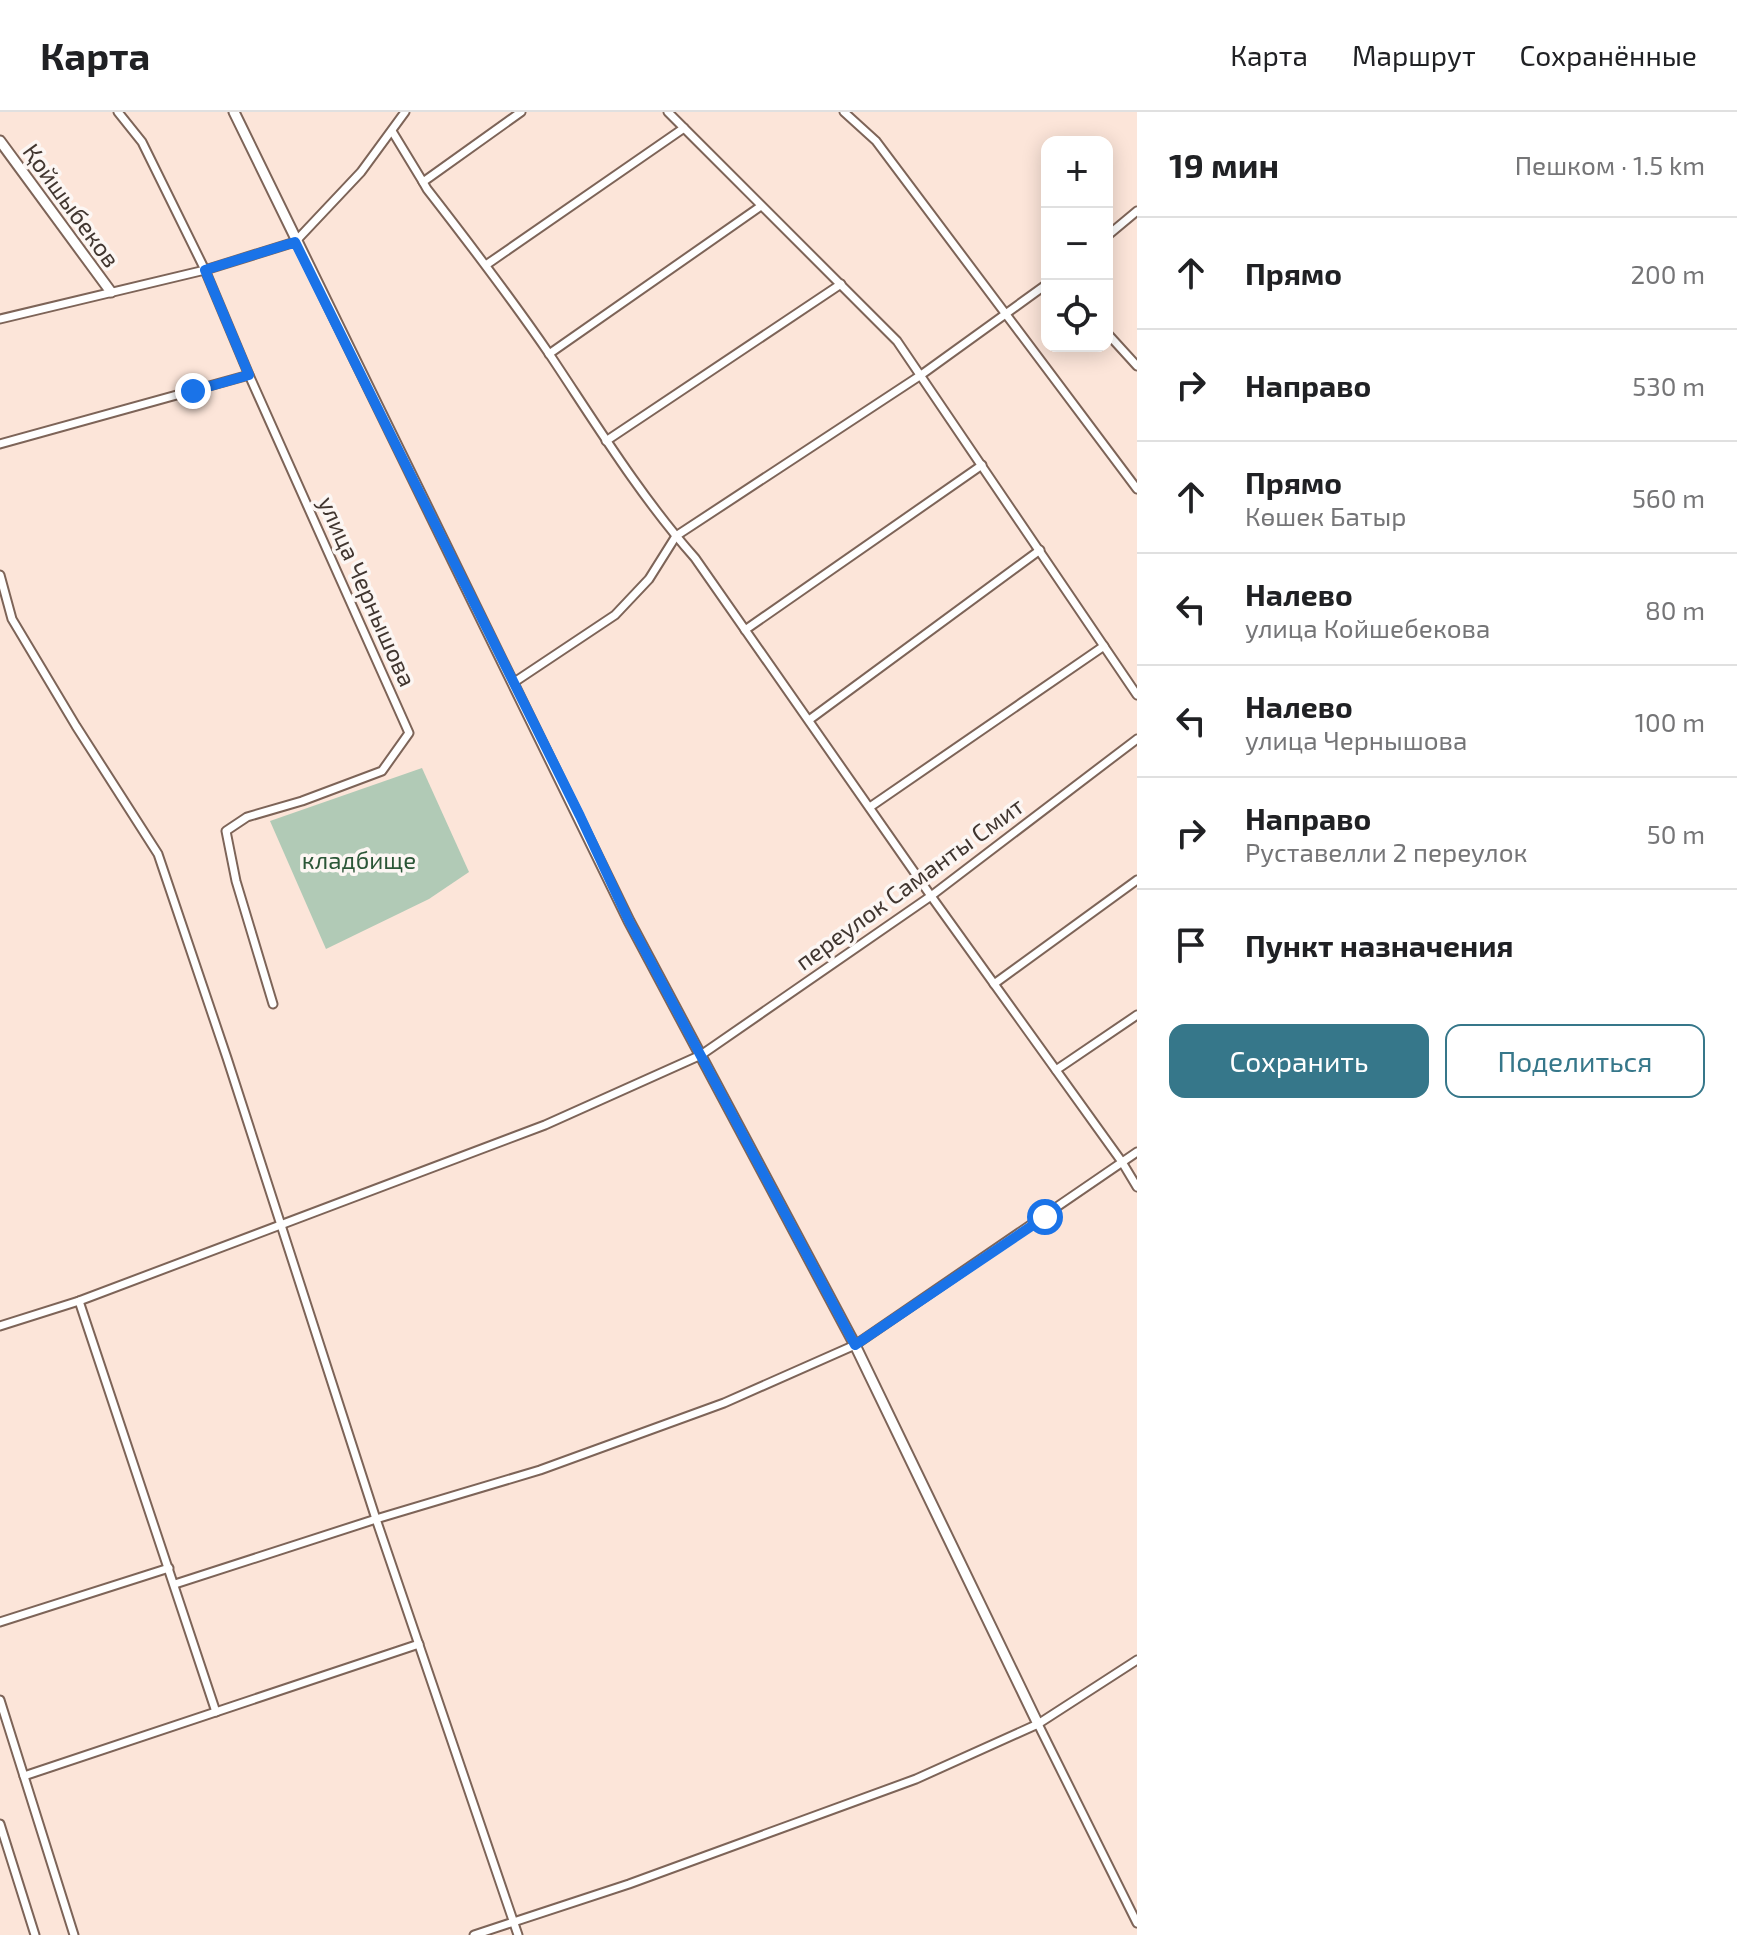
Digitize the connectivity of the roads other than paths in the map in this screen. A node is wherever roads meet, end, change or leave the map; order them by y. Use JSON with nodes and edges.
{"nodes":[{"id":1,"x":118,"y":112,"type":"edge"},
{"id":2,"x":234,"y":112,"type":"edge"},
{"id":3,"x":405,"y":112,"type":"edge"},
{"id":4,"x":521,"y":112,"type":"edge"},
{"id":5,"x":668,"y":112,"type":"edge"},
{"id":6,"x":844,"y":112,"type":"edge"},
{"id":7,"x":684,"y":128,"type":"junction"},
{"id":8,"x":392,"y":131,"type":"junction"},
{"id":9,"x":0,"y":141,"type":"edge"},
{"id":10,"x":423,"y":182,"type":"junction"},
{"id":11,"x":761,"y":206,"type":"junction"},
{"id":12,"x":1137,"y":211,"type":"edge"},
{"id":13,"x":1113,"y":231,"type":"edge"},
{"id":14,"x":295,"y":242,"type":"junction"},
{"id":15,"x":486,"y":265,"type":"junction"},
{"id":16,"x":205,"y":270,"type":"junction"},
{"id":17,"x":841,"y":284,"type":"junction"},
{"id":18,"x":1041,"y":288,"type":"edge"},
{"id":19,"x":111,"y":292,"type":"junction"},
{"id":20,"x":1007,"y":314,"type":"junction"},
{"id":21,"x":0,"y":319,"type":"edge"},
{"id":22,"x":1113,"y":340,"type":"edge"},
{"id":23,"x":549,"y":354,"type":"junction"},
{"id":24,"x":1137,"y":366,"type":"edge"},
{"id":25,"x":249,"y":375,"type":"junction"},
{"id":26,"x":921,"y":375,"type":"junction"},
{"id":27,"x":606,"y":441,"type":"junction"},
{"id":28,"x":0,"y":444,"type":"edge"},
{"id":29,"x":982,"y":465,"type":"junction"},
{"id":30,"x":1137,"y":489,"type":"edge"},
{"id":31,"x":676,"y":536,"type":"junction"},
{"id":32,"x":1040,"y":550,"type":"junction"},
{"id":33,"x":0,"y":575,"type":"edge"},
{"id":34,"x":745,"y":630,"type":"junction"},
{"id":35,"x":1104,"y":646,"type":"junction"},
{"id":36,"x":513,"y":683,"type":"junction"},
{"id":37,"x":1137,"y":695,"type":"edge"},
{"id":38,"x":809,"y":720,"type":"junction"},
{"id":39,"x":1137,"y":739,"type":"edge"},
{"id":40,"x":870,"y":807,"type":"junction"},
{"id":41,"x":1137,"y":880,"type":"edge"},
{"id":42,"x":931,"y":896,"type":"junction"},
{"id":43,"x":994,"y":984,"type":"junction"},
{"id":44,"x":273,"y":1004,"type":"dead end"},
{"id":45,"x":1137,"y":1015,"type":"edge"},
{"id":46,"x":701,"y":1055,"type":"junction"},
{"id":47,"x":1056,"y":1070,"type":"junction"},
{"id":48,"x":1137,"y":1152,"type":"edge"},
{"id":49,"x":1122,"y":1162,"type":"junction"},
{"id":50,"x":1137,"y":1187,"type":"edge"},
{"id":51,"x":281,"y":1224,"type":"junction"},
{"id":52,"x":79,"y":1301,"type":"junction"},
{"id":53,"x":0,"y":1326,"type":"edge"},
{"id":54,"x":855,"y":1345,"type":"junction"},
{"id":55,"x":376,"y":1519,"type":"junction"},
{"id":56,"x":169,"y":1568,"type":"junction"},
{"id":57,"x":175,"y":1584,"type":"junction"},
{"id":58,"x":0,"y":1622,"type":"edge"},
{"id":59,"x":419,"y":1644,"type":"junction"},
{"id":60,"x":1137,"y":1660,"type":"edge"},
{"id":61,"x":0,"y":1700,"type":"edge"},
{"id":62,"x":216,"y":1712,"type":"junction"},
{"id":63,"x":1038,"y":1724,"type":"junction"},
{"id":64,"x":24,"y":1776,"type":"junction"},
{"id":65,"x":0,"y":1824,"type":"edge"},
{"id":66,"x":4,"y":1851,"type":"edge"},
{"id":67,"x":514,"y":1922,"type":"junction"},
{"id":68,"x":1137,"y":1923,"type":"edge"},
{"id":69,"x":35,"y":1935,"type":"edge"},
{"id":70,"x":74,"y":1935,"type":"edge"},
{"id":71,"x":474,"y":1935,"type":"edge"},
{"id":72,"x":518,"y":1935,"type":"edge"}],
"edges":[{"from":1,"to":16,"type":"street","name":"улица Чернышова"},
{"from":2,"to":14,"type":"street"},
{"from":3,"to":8,"type":"street"},
{"from":4,"to":10,"type":"street"},
{"from":5,"to":7,"type":"street"},
{"from":6,"to":20,"type":"street"},
{"from":7,"to":11,"type":"street"},
{"from":7,"to":15,"type":"street"},
{"from":8,"to":10,"type":"street"},
{"from":8,"to":14,"type":"street"},
{"from":9,"to":19,"type":"street","name":"Қойшыбеков"},
{"from":10,"to":15,"type":"street"},
{"from":11,"to":17,"type":"street"},
{"from":11,"to":23,"type":"street"},
{"from":12,"to":13,"type":"street"},
{"from":14,"to":16,"type":"street"},
{"from":14,"to":36,"type":"street"},
{"from":15,"to":23,"type":"street"},
{"from":16,"to":19,"type":"street"},
{"from":16,"to":25,"type":"street","name":"улица Чернышова"},
{"from":17,"to":26,"type":"street"},
{"from":17,"to":27,"type":"street"},
{"from":18,"to":20,"type":"street"},
{"from":19,"to":21,"type":"street"},
{"from":20,"to":26,"type":"street"},
{"from":20,"to":30,"type":"street"},
{"from":22,"to":24,"type":"street"},
{"from":23,"to":27,"type":"street"},
{"from":25,"to":28,"type":"street"},
{"from":25,"to":44,"type":"street","name":"улица Чернышова"},
{"from":26,"to":29,"type":"street"},
{"from":26,"to":31,"type":"street"},
{"from":27,"to":31,"type":"street"},
{"from":29,"to":32,"type":"street"},
{"from":29,"to":34,"type":"street"},
{"from":31,"to":34,"type":"street"},
{"from":31,"to":36,"type":"street"},
{"from":32,"to":35,"type":"street"},
{"from":32,"to":38,"type":"street"},
{"from":33,"to":51,"type":"street"},
{"from":34,"to":38,"type":"street"},
{"from":35,"to":37,"type":"street"},
{"from":35,"to":40,"type":"street"},
{"from":36,"to":46,"type":"street"},
{"from":38,"to":40,"type":"street"},
{"from":39,"to":42,"type":"street","name":"переулок Саманты Смит"},
{"from":40,"to":42,"type":"street"},
{"from":41,"to":43,"type":"street"},
{"from":42,"to":43,"type":"street"},
{"from":42,"to":46,"type":"street","name":"переулок Саманты Смит"},
{"from":43,"to":47,"type":"street"},
{"from":45,"to":47,"type":"street"},
{"from":46,"to":51,"type":"street","name":"переулок Саманты Смит"},
{"from":46,"to":54,"type":"street"},
{"from":47,"to":49,"type":"street"},
{"from":48,"to":49,"type":"street"},
{"from":49,"to":50,"type":"street"},
{"from":49,"to":54,"type":"street"},
{"from":51,"to":52,"type":"street","name":"переулок Саманты Смит"},
{"from":51,"to":55,"type":"street"},
{"from":52,"to":53,"type":"street","name":"переулок Саманты Смит"},
{"from":52,"to":56,"type":"street"},
{"from":54,"to":55,"type":"street"},
{"from":54,"to":63,"type":"street"},
{"from":55,"to":57,"type":"street"},
{"from":55,"to":59,"type":"street"},
{"from":56,"to":57,"type":"street"},
{"from":56,"to":58,"type":"street"},
{"from":57,"to":62,"type":"street"},
{"from":59,"to":62,"type":"street"},
{"from":59,"to":67,"type":"street"},
{"from":60,"to":63,"type":"street"},
{"from":61,"to":64,"type":"street"},
{"from":62,"to":64,"type":"street"},
{"from":63,"to":67,"type":"street"},
{"from":63,"to":68,"type":"street"},
{"from":64,"to":70,"type":"street"},
{"from":65,"to":66,"type":"street"},
{"from":66,"to":69,"type":"street"},
{"from":67,"to":71,"type":"street"},
{"from":67,"to":72,"type":"street"}]}
